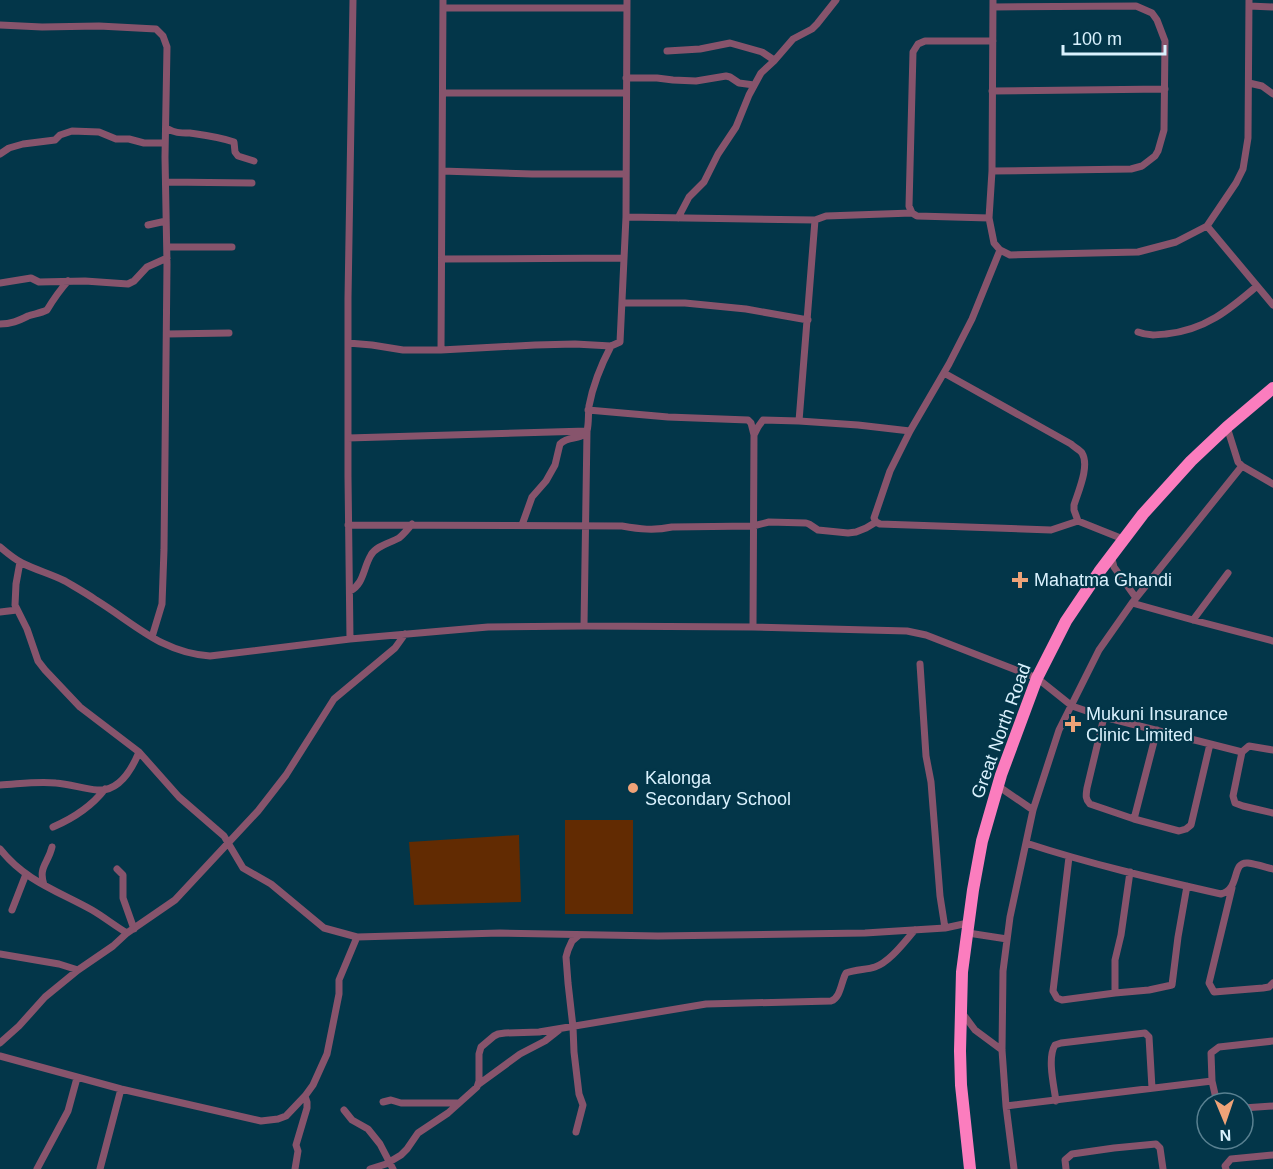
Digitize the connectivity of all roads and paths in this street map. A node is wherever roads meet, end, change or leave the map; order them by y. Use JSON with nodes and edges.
{"nodes":[{"id":1,"x":353,"y":0,"type":"edge"},
{"id":2,"x":443,"y":0,"type":"edge"},
{"id":3,"x":627,"y":0,"type":"edge"},
{"id":4,"x":836,"y":0,"type":"edge"},
{"id":5,"x":1249,"y":3,"type":"edge"},
{"id":6,"x":993,"y":4,"type":"edge"},
{"id":7,"x":1273,"y":7,"type":"edge"},
{"id":8,"x":443,"y":8,"type":"junction"},
{"id":9,"x":627,"y":8,"type":"junction"},
{"id":10,"x":0,"y":25,"type":"edge"},
{"id":11,"x":993,"y":41,"type":"junction"},
{"id":12,"x":667,"y":51,"type":"dead end"},
{"id":13,"x":774,"y":60,"type":"junction"},
{"id":14,"x":626,"y":78,"type":"junction"},
{"id":15,"x":1249,"y":83,"type":"junction"},
{"id":16,"x":754,"y":86,"type":"junction"},
{"id":17,"x":1165,"y":89,"type":"junction"},
{"id":18,"x":992,"y":90,"type":"junction"},
{"id":19,"x":443,"y":93,"type":"junction"},
{"id":20,"x":626,"y":93,"type":"junction"},
{"id":21,"x":1273,"y":94,"type":"edge"},
{"id":22,"x":166,"y":128,"type":"junction"},
{"id":23,"x":165,"y":143,"type":"junction"},
{"id":24,"x":0,"y":154,"type":"edge"},
{"id":25,"x":254,"y":161,"type":"dead end"},
{"id":26,"x":442,"y":171,"type":"junction"},
{"id":27,"x":992,"y":171,"type":"junction"},
{"id":28,"x":626,"y":174,"type":"junction"},
{"id":29,"x":166,"y":182,"type":"junction"},
{"id":30,"x":252,"y":183,"type":"dead end"},
{"id":31,"x":912,"y":213,"type":"junction"},
{"id":32,"x":626,"y":217,"type":"junction"},
{"id":33,"x":678,"y":218,"type":"junction"},
{"id":34,"x":989,"y":218,"type":"junction"},
{"id":35,"x":815,"y":220,"type":"junction"},
{"id":36,"x":166,"y":221,"type":"junction"},
{"id":37,"x":148,"y":225,"type":"dead end"},
{"id":38,"x":1207,"y":226,"type":"junction"},
{"id":39,"x":167,"y":247,"type":"junction"},
{"id":40,"x":232,"y":247,"type":"dead end"},
{"id":41,"x":1000,"y":250,"type":"junction"},
{"id":42,"x":167,"y":258,"type":"junction"},
{"id":43,"x":624,"y":258,"type":"junction"},
{"id":44,"x":442,"y":259,"type":"junction"},
{"id":45,"x":68,"y":281,"type":"junction"},
{"id":46,"x":0,"y":283,"type":"edge"},
{"id":47,"x":1257,"y":286,"type":"junction"},
{"id":48,"x":623,"y":303,"type":"junction"},
{"id":49,"x":1273,"y":305,"type":"edge"},
{"id":50,"x":808,"y":320,"type":"junction"},
{"id":51,"x":0,"y":324,"type":"edge"},
{"id":52,"x":1138,"y":332,"type":"dead end"},
{"id":53,"x":229,"y":333,"type":"dead end"},
{"id":54,"x":167,"y":334,"type":"junction"},
{"id":55,"x":348,"y":343,"type":"junction"},
{"id":56,"x":611,"y":346,"type":"junction"},
{"id":57,"x":441,"y":350,"type":"junction"},
{"id":58,"x":944,"y":373,"type":"junction"},
{"id":59,"x":1273,"y":388,"type":"edge"},
{"id":60,"x":588,"y":410,"type":"junction"},
{"id":61,"x":763,"y":420,"type":"junction"},
{"id":62,"x":750,"y":421,"type":"junction"},
{"id":63,"x":799,"y":421,"type":"junction"},
{"id":64,"x":1227,"y":428,"type":"junction"},
{"id":65,"x":587,"y":431,"type":"junction"},
{"id":66,"x":910,"y":431,"type":"junction"},
{"id":67,"x":754,"y":435,"type":"junction"},
{"id":68,"x":348,"y":438,"type":"junction"},
{"id":69,"x":1242,"y":466,"type":"junction"},
{"id":70,"x":1273,"y":484,"type":"edge"},
{"id":71,"x":1078,"y":521,"type":"junction"},
{"id":72,"x":876,"y":522,"type":"junction"},
{"id":73,"x":412,"y":524,"type":"junction"},
{"id":74,"x":348,"y":525,"type":"junction"},
{"id":75,"x":522,"y":525,"type":"junction"},
{"id":76,"x":586,"y":526,"type":"junction"},
{"id":77,"x":753,"y":526,"type":"junction"},
{"id":78,"x":1123,"y":539,"type":"junction"},
{"id":79,"x":0,"y":547,"type":"edge"},
{"id":80,"x":1111,"y":555,"type":"junction"},
{"id":81,"x":20,"y":562,"type":"junction"},
{"id":82,"x":1228,"y":573,"type":"dead end"},
{"id":83,"x":350,"y":591,"type":"junction"},
{"id":84,"x":1134,"y":600,"type":"junction"},
{"id":85,"x":17,"y":610,"type":"junction"},
{"id":86,"x":0,"y":612,"type":"edge"},
{"id":87,"x":1193,"y":620,"type":"junction"},
{"id":88,"x":584,"y":626,"type":"junction"},
{"id":89,"x":753,"y":627,"type":"junction"},
{"id":90,"x":405,"y":634,"type":"junction"},
{"id":91,"x":152,"y":637,"type":"junction"},
{"id":92,"x":350,"y":639,"type":"junction"},
{"id":93,"x":1273,"y":641,"type":"edge"},
{"id":94,"x":920,"y":664,"type":"dead end"},
{"id":95,"x":1037,"y":678,"type":"junction"},
{"id":96,"x":1072,"y":706,"type":"junction"},
{"id":97,"x":1104,"y":717,"type":"junction"},
{"id":98,"x":1156,"y":729,"type":"junction"},
{"id":99,"x":1210,"y":744,"type":"junction"},
{"id":100,"x":1273,"y":750,"type":"edge"},
{"id":101,"x":139,"y":752,"type":"junction"},
{"id":102,"x":1242,"y":752,"type":"junction"},
{"id":103,"x":0,"y":785,"type":"edge"},
{"id":104,"x":998,"y":786,"type":"junction"},
{"id":105,"x":105,"y":789,"type":"junction"},
{"id":106,"x":1033,"y":810,"type":"junction"},
{"id":107,"x":1273,"y":813,"type":"edge"},
{"id":108,"x":1134,"y":819,"type":"junction"},
{"id":109,"x":53,"y":827,"type":"dead end"},
{"id":110,"x":1026,"y":843,"type":"junction"},
{"id":111,"x":228,"y":844,"type":"junction"},
{"id":112,"x":52,"y":847,"type":"dead end"},
{"id":113,"x":0,"y":849,"type":"edge"},
{"id":114,"x":1069,"y":857,"type":"junction"},
{"id":115,"x":117,"y":869,"type":"dead end"},
{"id":116,"x":1273,"y":869,"type":"edge"},
{"id":117,"x":1131,"y":872,"type":"junction"},
{"id":118,"x":26,"y":874,"type":"junction"},
{"id":119,"x":44,"y":885,"type":"junction"},
{"id":120,"x":1187,"y":886,"type":"junction"},
{"id":121,"x":1232,"y":887,"type":"junction"},
{"id":122,"x":12,"y":910,"type":"dead end"},
{"id":123,"x":945,"y":928,"type":"junction"},
{"id":124,"x":968,"y":928,"type":"junction"},
{"id":125,"x":915,"y":930,"type":"junction"},
{"id":126,"x":130,"y":931,"type":"junction"},
{"id":127,"x":579,"y":935,"type":"junction"},
{"id":128,"x":357,"y":937,"type":"junction"},
{"id":129,"x":1007,"y":939,"type":"junction"},
{"id":130,"x":0,"y":954,"type":"edge"},
{"id":131,"x":78,"y":970,"type":"junction"},
{"id":132,"x":1273,"y":983,"type":"edge"},
{"id":133,"x":1115,"y":993,"type":"junction"},
{"id":134,"x":961,"y":1011,"type":"junction"},
{"id":135,"x":573,"y":1027,"type":"junction"},
{"id":136,"x":562,"y":1029,"type":"junction"},
{"id":137,"x":1273,"y":1041,"type":"edge"},
{"id":138,"x":0,"y":1043,"type":"edge"},
{"id":139,"x":1002,"y":1050,"type":"junction"},
{"id":140,"x":0,"y":1056,"type":"edge"},
{"id":141,"x":77,"y":1078,"type":"junction"},
{"id":142,"x":1212,"y":1081,"type":"junction"},
{"id":143,"x":479,"y":1083,"type":"junction"},
{"id":144,"x":1152,"y":1088,"type":"junction"},
{"id":145,"x":121,"y":1089,"type":"junction"},
{"id":146,"x":1214,"y":1091,"type":"edge"},
{"id":147,"x":305,"y":1096,"type":"junction"},
{"id":148,"x":1056,"y":1101,"type":"junction"},
{"id":149,"x":383,"y":1102,"type":"dead end"},
{"id":150,"x":458,"y":1103,"type":"junction"},
{"id":151,"x":1006,"y":1106,"type":"junction"},
{"id":152,"x":1273,"y":1106,"type":"edge"},
{"id":153,"x":1255,"y":1107,"type":"edge"},
{"id":154,"x":344,"y":1110,"type":"dead end"},
{"id":155,"x":576,"y":1132,"type":"dead end"},
{"id":156,"x":1273,"y":1155,"type":"edge"},
{"id":157,"x":388,"y":1162,"type":"junction"},
{"id":158,"x":37,"y":1169,"type":"edge"},
{"id":159,"x":100,"y":1169,"type":"edge"},
{"id":160,"x":296,"y":1169,"type":"edge"},
{"id":161,"x":370,"y":1169,"type":"edge"},
{"id":162,"x":393,"y":1169,"type":"edge"},
{"id":163,"x":970,"y":1169,"type":"edge"},
{"id":164,"x":1014,"y":1169,"type":"edge"},
{"id":165,"x":1066,"y":1169,"type":"edge"},
{"id":166,"x":1163,"y":1169,"type":"edge"},
{"id":167,"x":1226,"y":1169,"type":"edge"}],
"edges":[{"from":1,"to":55,"type":"street"},
{"from":2,"to":8,"type":"street"},
{"from":3,"to":9,"type":"street"},
{"from":4,"to":13,"type":"street"},
{"from":5,"to":7,"type":"street"},
{"from":5,"to":15,"type":"street"},
{"from":6,"to":11,"type":"street"},
{"from":6,"to":17,"type":"street"},
{"from":8,"to":9,"type":"street"},
{"from":8,"to":19,"type":"street"},
{"from":9,"to":14,"type":"street"},
{"from":10,"to":22,"type":"street"},
{"from":11,"to":18,"type":"street"},
{"from":11,"to":31,"type":"street"},
{"from":12,"to":13,"type":"street"},
{"from":13,"to":16,"type":"street"},
{"from":14,"to":16,"type":"street"},
{"from":14,"to":20,"type":"street"},
{"from":15,"to":21,"type":"street"},
{"from":15,"to":38,"type":"street"},
{"from":16,"to":33,"type":"street"},
{"from":17,"to":18,"type":"street"},
{"from":17,"to":27,"type":"street"},
{"from":18,"to":27,"type":"street"},
{"from":19,"to":20,"type":"street"},
{"from":19,"to":26,"type":"street"},
{"from":20,"to":28,"type":"street"},
{"from":22,"to":23,"type":"street"},
{"from":22,"to":25,"type":"street"},
{"from":23,"to":24,"type":"street"},
{"from":23,"to":29,"type":"street"},
{"from":26,"to":28,"type":"street"},
{"from":26,"to":44,"type":"street"},
{"from":27,"to":34,"type":"street"},
{"from":28,"to":32,"type":"street"},
{"from":29,"to":30,"type":"street"},
{"from":29,"to":36,"type":"street"},
{"from":31,"to":34,"type":"street"},
{"from":31,"to":35,"type":"street"},
{"from":32,"to":33,"type":"street"},
{"from":32,"to":43,"type":"street"},
{"from":33,"to":35,"type":"street"},
{"from":34,"to":41,"type":"street"},
{"from":35,"to":50,"type":"street"},
{"from":36,"to":37,"type":"street"},
{"from":36,"to":39,"type":"street"},
{"from":38,"to":41,"type":"street"},
{"from":38,"to":47,"type":"street"},
{"from":39,"to":40,"type":"street"},
{"from":39,"to":42,"type":"street"},
{"from":41,"to":58,"type":"street"},
{"from":42,"to":45,"type":"street"},
{"from":42,"to":54,"type":"street"},
{"from":43,"to":44,"type":"street"},
{"from":43,"to":48,"type":"street"},
{"from":44,"to":57,"type":"street"},
{"from":45,"to":46,"type":"street"},
{"from":45,"to":51,"type":"street"},
{"from":47,"to":49,"type":"street"},
{"from":47,"to":52,"type":"street"},
{"from":48,"to":50,"type":"street"},
{"from":48,"to":56,"type":"street"},
{"from":50,"to":63,"type":"street"},
{"from":53,"to":54,"type":"street"},
{"from":54,"to":91,"type":"street"},
{"from":55,"to":57,"type":"street"},
{"from":55,"to":68,"type":"street"},
{"from":56,"to":57,"type":"street"},
{"from":56,"to":60,"type":"street"},
{"from":58,"to":66,"type":"street"},
{"from":58,"to":71,"type":"street"},
{"from":59,"to":64,"type":"highway","name":"Great North Road"},
{"from":60,"to":62,"type":"street"},
{"from":60,"to":65,"type":"street"},
{"from":61,"to":62,"type":"street"},
{"from":61,"to":63,"type":"street"},
{"from":61,"to":67,"type":"street"},
{"from":62,"to":67,"type":"street"},
{"from":63,"to":66,"type":"street"},
{"from":64,"to":69,"type":"street"},
{"from":64,"to":78,"type":"highway","name":"Great North Road"},
{"from":65,"to":68,"type":"street"},
{"from":65,"to":75,"type":"street"},
{"from":65,"to":76,"type":"street"},
{"from":66,"to":72,"type":"street"},
{"from":67,"to":77,"type":"street"},
{"from":68,"to":74,"type":"street"},
{"from":69,"to":70,"type":"street"},
{"from":69,"to":84,"type":"street"},
{"from":71,"to":72,"type":"street"},
{"from":71,"to":78,"type":"street"},
{"from":72,"to":77,"type":"street"},
{"from":73,"to":74,"type":"street"},
{"from":73,"to":75,"type":"street"},
{"from":73,"to":83,"type":"street"},
{"from":74,"to":83,"type":"street"},
{"from":75,"to":76,"type":"street"},
{"from":76,"to":77,"type":"street"},
{"from":76,"to":88,"type":"street"},
{"from":77,"to":89,"type":"street"},
{"from":78,"to":80,"type":"highway","name":"Great North Road"},
{"from":79,"to":81,"type":"street"},
{"from":80,"to":84,"type":"street"},
{"from":80,"to":95,"type":"highway","name":"Great North Road"},
{"from":81,"to":85,"type":"street"},
{"from":81,"to":91,"type":"street"},
{"from":82,"to":87,"type":"street"},
{"from":83,"to":92,"type":"street"},
{"from":84,"to":87,"type":"street"},
{"from":84,"to":96,"type":"street"},
{"from":85,"to":86,"type":"street"},
{"from":85,"to":101,"type":"street"},
{"from":87,"to":93,"type":"street"},
{"from":88,"to":89,"type":"street"},
{"from":88,"to":90,"type":"street"},
{"from":89,"to":95,"type":"street"},
{"from":90,"to":92,"type":"street"},
{"from":90,"to":111,"type":"street"},
{"from":91,"to":92,"type":"street"},
{"from":94,"to":123,"type":"street"},
{"from":95,"to":96,"type":"street"},
{"from":95,"to":104,"type":"highway","name":"Great North Road"},
{"from":96,"to":97,"type":"street"},
{"from":96,"to":106,"type":"street"},
{"from":97,"to":98,"type":"street"},
{"from":97,"to":108,"type":"street"},
{"from":98,"to":99,"type":"street"},
{"from":98,"to":108,"type":"street"},
{"from":99,"to":102,"type":"street"},
{"from":99,"to":108,"type":"street"},
{"from":100,"to":102,"type":"street"},
{"from":101,"to":105,"type":"street"},
{"from":101,"to":111,"type":"street"},
{"from":102,"to":107,"type":"street"},
{"from":103,"to":105,"type":"street"},
{"from":104,"to":106,"type":"street"},
{"from":104,"to":124,"type":"highway","name":"Great North Road"},
{"from":105,"to":109,"type":"street"},
{"from":106,"to":110,"type":"street"},
{"from":110,"to":114,"type":"street"},
{"from":110,"to":129,"type":"street"},
{"from":111,"to":126,"type":"street"},
{"from":111,"to":128,"type":"street"},
{"from":112,"to":119,"type":"street"},
{"from":113,"to":118,"type":"street"},
{"from":114,"to":117,"type":"street"},
{"from":114,"to":133,"type":"street"},
{"from":115,"to":126,"type":"street"},
{"from":116,"to":121,"type":"street"},
{"from":117,"to":120,"type":"street"},
{"from":117,"to":133,"type":"street"},
{"from":118,"to":119,"type":"street"},
{"from":118,"to":122,"type":"street"},
{"from":119,"to":126,"type":"street"},
{"from":120,"to":121,"type":"street"},
{"from":120,"to":133,"type":"street"},
{"from":121,"to":132,"type":"street"},
{"from":123,"to":124,"type":"street"},
{"from":123,"to":125,"type":"street"},
{"from":124,"to":129,"type":"street"},
{"from":124,"to":134,"type":"highway","name":"Great North Road"},
{"from":125,"to":127,"type":"street"},
{"from":125,"to":135,"type":"street"},
{"from":126,"to":131,"type":"street"},
{"from":127,"to":128,"type":"street"},
{"from":127,"to":135,"type":"street"},
{"from":128,"to":147,"type":"street"},
{"from":129,"to":139,"type":"street"},
{"from":130,"to":131,"type":"street"},
{"from":131,"to":138,"type":"street"},
{"from":134,"to":139,"type":"street"},
{"from":134,"to":163,"type":"highway","name":"Great North Road"},
{"from":135,"to":136,"type":"street"},
{"from":135,"to":155,"type":"street"},
{"from":136,"to":143,"type":"street"},
{"from":136,"to":143,"type":"street"},
{"from":137,"to":142,"type":"street"},
{"from":139,"to":151,"type":"street"},
{"from":140,"to":141,"type":"street"},
{"from":141,"to":145,"type":"street"},
{"from":141,"to":158,"type":"street"},
{"from":142,"to":144,"type":"street"},
{"from":142,"to":146,"type":"street"},
{"from":143,"to":150,"type":"street"},
{"from":144,"to":148,"type":"street"},
{"from":144,"to":148,"type":"street"},
{"from":145,"to":147,"type":"street"},
{"from":145,"to":159,"type":"street"},
{"from":147,"to":160,"type":"street"},
{"from":148,"to":151,"type":"street"},
{"from":149,"to":150,"type":"street"},
{"from":150,"to":157,"type":"street"},
{"from":151,"to":164,"type":"street"},
{"from":152,"to":153,"type":"street"},
{"from":154,"to":157,"type":"street"},
{"from":156,"to":167,"type":"street"},
{"from":157,"to":161,"type":"street"},
{"from":157,"to":162,"type":"street"},
{"from":165,"to":166,"type":"street"}]}
